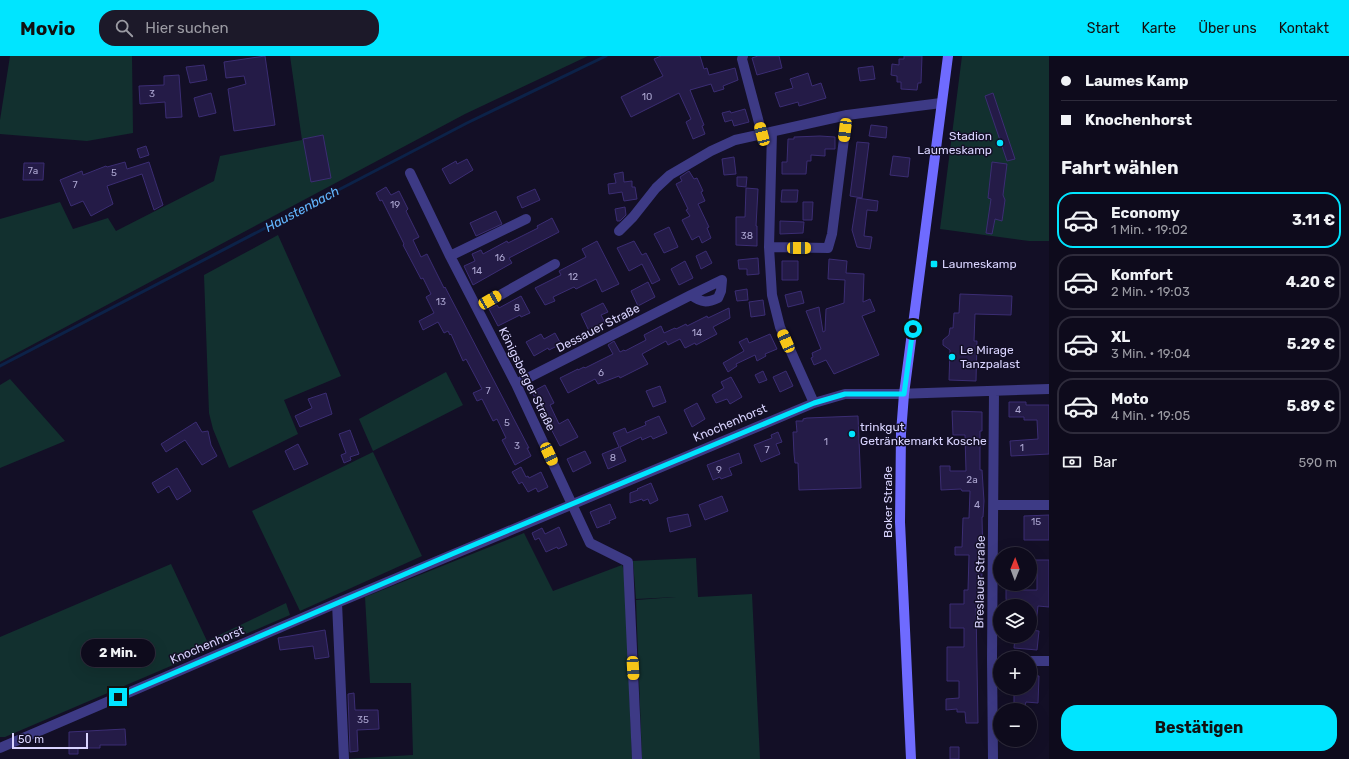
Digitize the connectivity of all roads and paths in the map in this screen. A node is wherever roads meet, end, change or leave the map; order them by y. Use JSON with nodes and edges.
{"nodes":[{"id":1,"x":743,"y":56,"type":"edge"},
{"id":2,"x":948,"y":56,"type":"edge"},
{"id":3,"x":942,"y":102,"type":"junction"},
{"id":4,"x":847,"y":115,"type":"junction"},
{"id":5,"x":767,"y":133,"type":"junction"},
{"id":6,"x":410,"y":173,"type":"dead end"},
{"id":7,"x":526,"y":219,"type":"dead end"},
{"id":8,"x":619,"y":231,"type":"dead end"},
{"id":9,"x":769,"y":247,"type":"junction"},
{"id":10,"x":450,"y":256,"type":"junction"},
{"id":11,"x":555,"y":264,"type":"dead end"},
{"id":12,"x":692,"y":295,"type":"dead end"},
{"id":13,"x":477,"y":308,"type":"junction"},
{"id":14,"x":516,"y":384,"type":"junction"},
{"id":15,"x":1049,"y":390,"type":"edge"},
{"id":16,"x":994,"y":391,"type":"junction"},
{"id":17,"x":904,"y":394,"type":"junction"},
{"id":18,"x":814,"y":403,"type":"junction"},
{"id":19,"x":572,"y":504,"type":"junction"},
{"id":20,"x":994,"y":505,"type":"junction"},
{"id":21,"x":1049,"y":505,"type":"edge"},
{"id":22,"x":336,"y":603,"type":"junction"},
{"id":23,"x":996,"y":651,"type":"edge"},
{"id":24,"x":1037,"y":661,"type":"edge"},
{"id":25,"x":1049,"y":662,"type":"edge"},
{"id":26,"x":995,"y":695,"type":"edge"},
{"id":27,"x":0,"y":748,"type":"edge"},
{"id":28,"x":344,"y":759,"type":"edge"},
{"id":29,"x":636,"y":759,"type":"edge"},
{"id":30,"x":911,"y":759,"type":"edge"},
{"id":31,"x":993,"y":759,"type":"edge"}],
"edges":[{"from":1,"to":5,"type":"street"},
{"from":2,"to":3,"type":"main road","name":"Boker Straße"},
{"from":3,"to":4,"type":"street"},
{"from":3,"to":17,"type":"main road","name":"Boker Straße"},
{"from":4,"to":5,"type":"street"},
{"from":4,"to":9,"type":"street"},
{"from":5,"to":8,"type":"street"},
{"from":5,"to":9,"type":"street"},
{"from":6,"to":10,"type":"street","name":"Königsberger Straße"},
{"from":7,"to":10,"type":"street"},
{"from":9,"to":18,"type":"street"},
{"from":10,"to":13,"type":"street","name":"Königsberger Straße"},
{"from":11,"to":13,"type":"street"},
{"from":12,"to":14,"type":"street","name":"Dessauer Straße"},
{"from":13,"to":14,"type":"street","name":"Königsberger Straße"},
{"from":14,"to":19,"type":"street","name":"Königsberger Straße"},
{"from":15,"to":16,"type":"street","name":"Knochenhorst"},
{"from":16,"to":17,"type":"street","name":"Knochenhorst"},
{"from":16,"to":20,"type":"street","name":"Breslauer Straße"},
{"from":17,"to":18,"type":"street","name":"Knochenhorst"},
{"from":17,"to":30,"type":"main road","name":"Boker Straße"},
{"from":18,"to":19,"type":"street","name":"Knochenhorst"},
{"from":19,"to":22,"type":"street","name":"Knochenhorst"},
{"from":19,"to":29,"type":"street"},
{"from":20,"to":21,"type":"street"},
{"from":20,"to":23,"type":"street","name":"Breslauer Straße"},
{"from":22,"to":27,"type":"street","name":"Knochenhorst"},
{"from":22,"to":28,"type":"street"},
{"from":24,"to":25,"type":"street"},
{"from":26,"to":31,"type":"street","name":"Breslauer Straße"}]}
